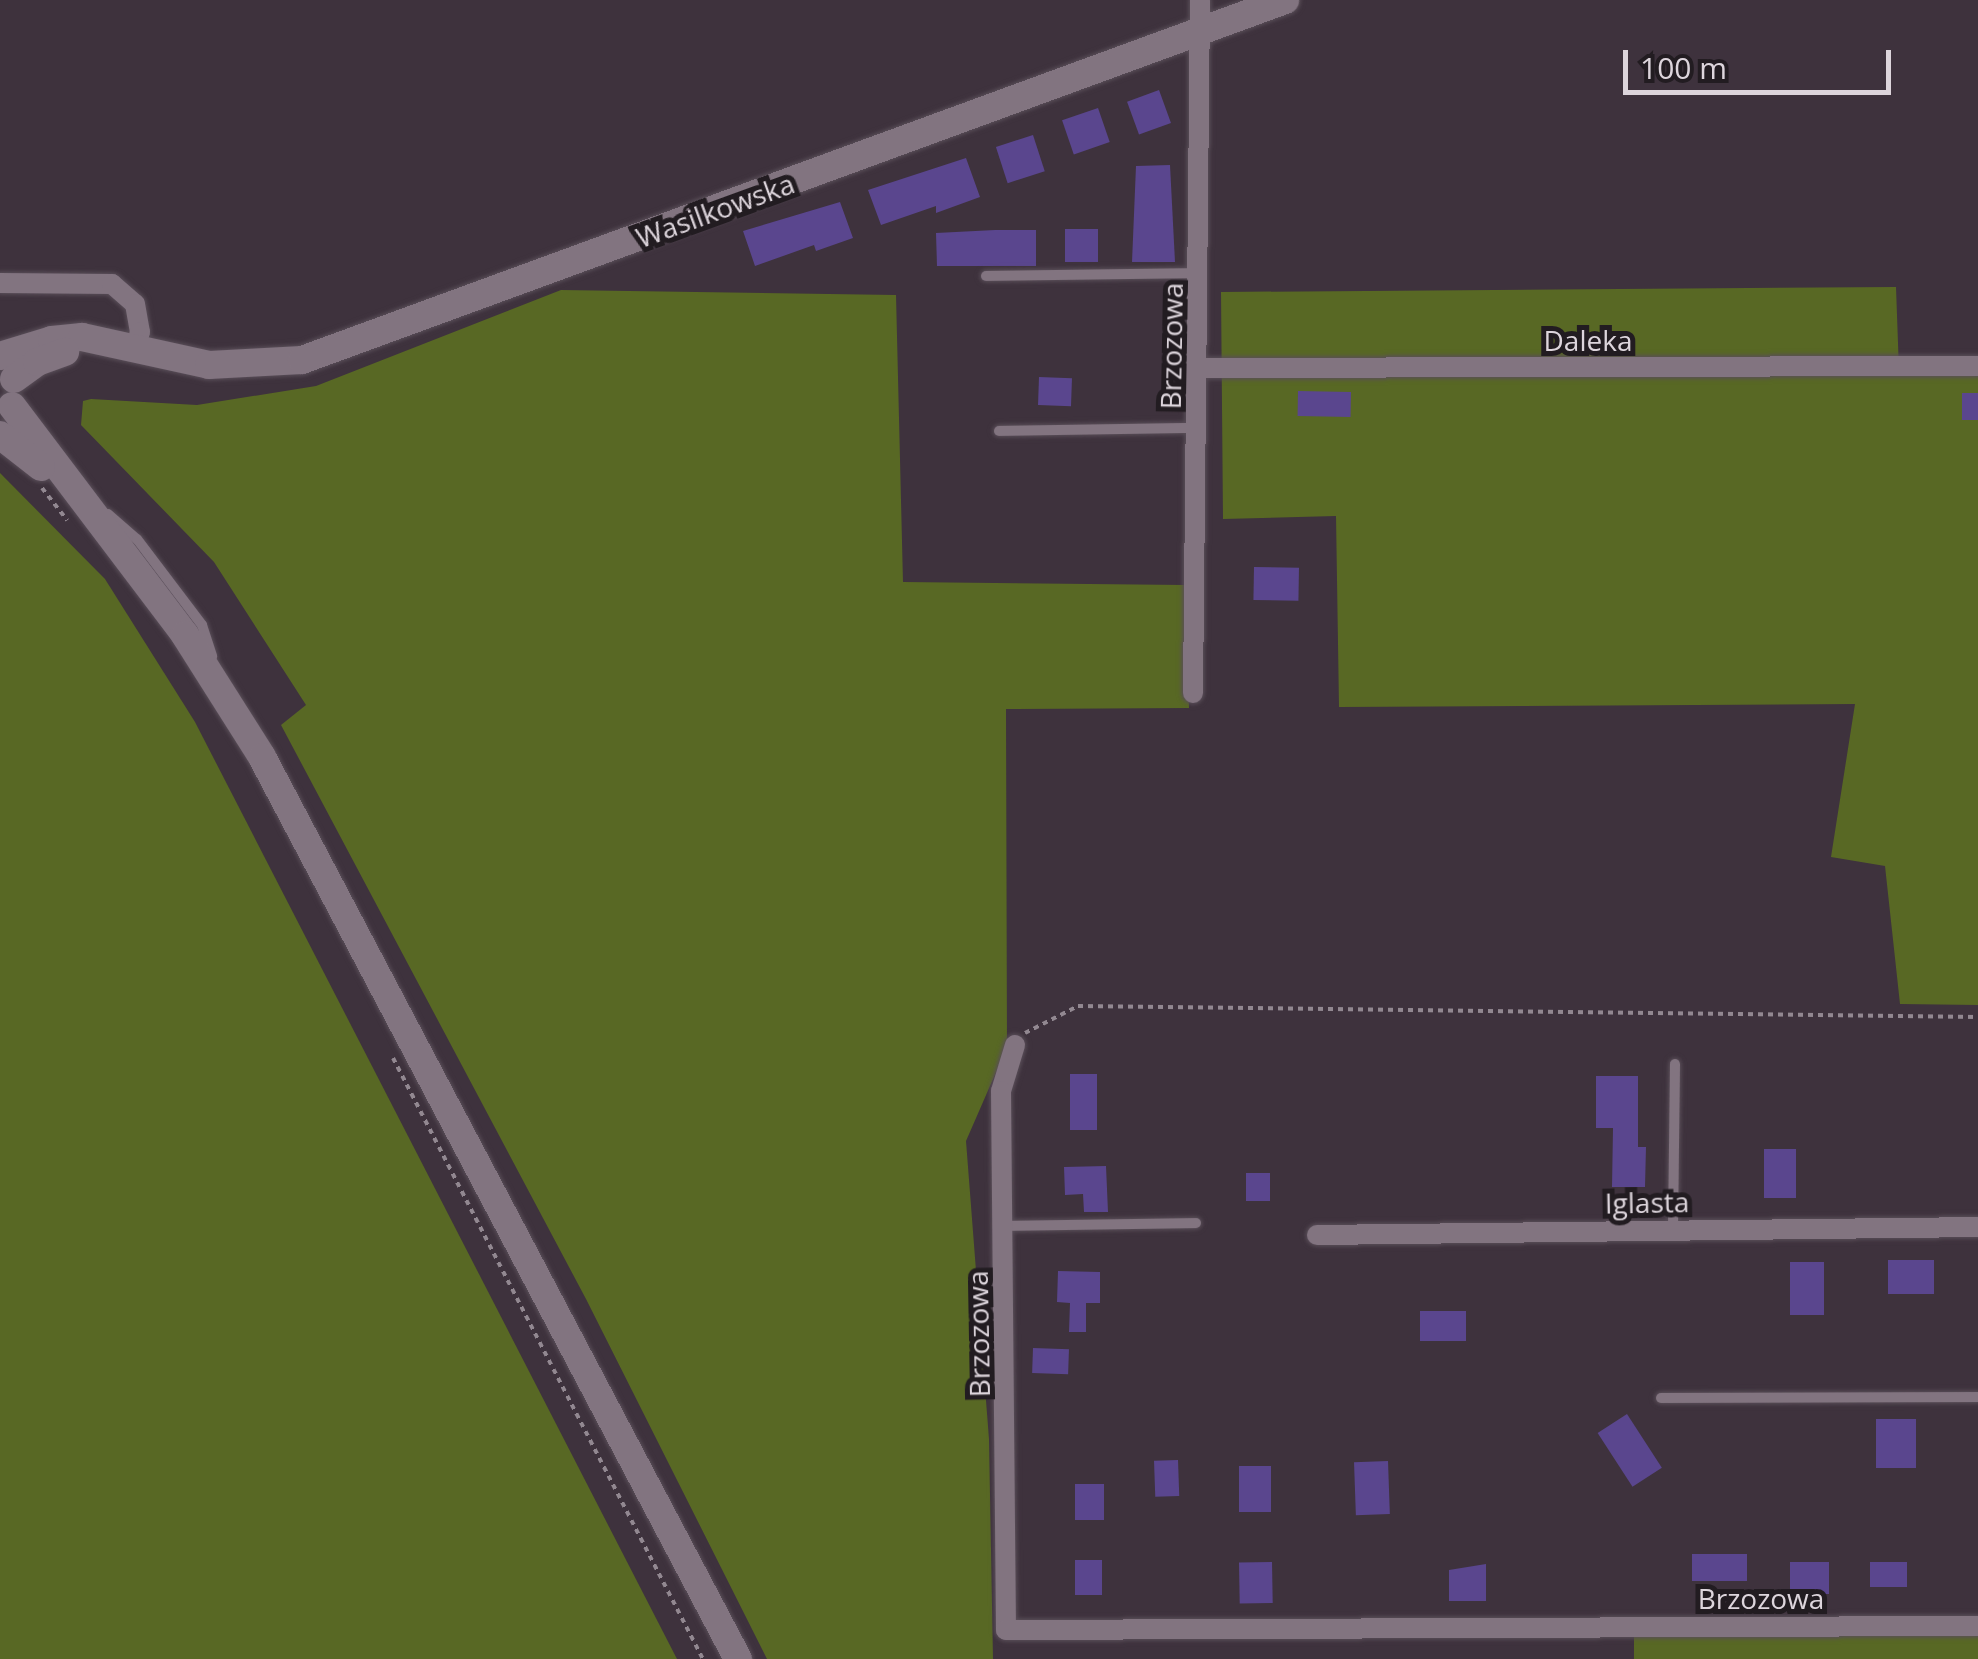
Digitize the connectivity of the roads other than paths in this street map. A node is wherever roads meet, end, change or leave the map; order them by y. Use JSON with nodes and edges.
{"nodes":[{"id":1,"x":1200,"y":0,"type":"edge"},
{"id":2,"x":1285,"y":0,"type":"edge"},
{"id":3,"x":1200,"y":31,"type":"junction"},
{"id":4,"x":1200,"y":273,"type":"junction"},
{"id":5,"x":986,"y":276,"type":"dead end"},
{"id":6,"x":0,"y":283,"type":"edge"},
{"id":7,"x":136,"y":349,"type":"junction"},
{"id":8,"x":1978,"y":366,"type":"edge"},
{"id":9,"x":1198,"y":368,"type":"junction"},
{"id":10,"x":5,"y":384,"type":"edge"},
{"id":11,"x":1198,"y":428,"type":"junction"},
{"id":12,"x":999,"y":430,"type":"dead end"},
{"id":13,"x":0,"y":434,"type":"edge"},
{"id":14,"x":80,"y":510,"type":"junction"},
{"id":15,"x":1193,"y":693,"type":"dead end"},
{"id":16,"x":1015,"y":1045,"type":"road end"},
{"id":17,"x":1675,"y":1064,"type":"dead end"},
{"id":18,"x":1196,"y":1223,"type":"dead end"},
{"id":19,"x":1004,"y":1226,"type":"junction"},
{"id":20,"x":1978,"y":1227,"type":"edge"},
{"id":21,"x":1673,"y":1228,"type":"junction"},
{"id":22,"x":1317,"y":1236,"type":"dead end"},
{"id":23,"x":1978,"y":1397,"type":"edge"},
{"id":24,"x":1661,"y":1398,"type":"dead end"},
{"id":25,"x":1978,"y":1626,"type":"edge"},
{"id":26,"x":738,"y":1659,"type":"edge"}],
"edges":[{"from":1,"to":3,"type":"street","name":"Brzozowa"},
{"from":2,"to":3,"type":"main road","name":"Wasilkowska"},
{"from":3,"to":4,"type":"street","name":"Brzozowa"},
{"from":3,"to":7,"type":"main road","name":"Wasilkowska"},
{"from":4,"to":5,"type":"lane"},
{"from":4,"to":9,"type":"street","name":"Brzozowa"},
{"from":6,"to":7,"type":"street"},
{"from":7,"to":10,"type":"main road","name":"Wasilkowska"},
{"from":8,"to":9,"type":"street","name":"Daleka"},
{"from":9,"to":11,"type":"street","name":"Brzozowa"},
{"from":10,"to":14,"type":"main road"},
{"from":11,"to":12,"type":"lane"},
{"from":11,"to":15,"type":"street","name":"Brzozowa"},
{"from":13,"to":14,"type":"main road"},
{"from":14,"to":26,"type":"main road"},
{"from":16,"to":19,"type":"street","name":"Brzozowa"},
{"from":17,"to":21,"type":"lane"},
{"from":18,"to":19,"type":"lane"},
{"from":19,"to":25,"type":"street","name":"Brzozowa"},
{"from":20,"to":21,"type":"street","name":"Iglasta"},
{"from":21,"to":22,"type":"street","name":"Iglasta"},
{"from":23,"to":24,"type":"lane"}]}
